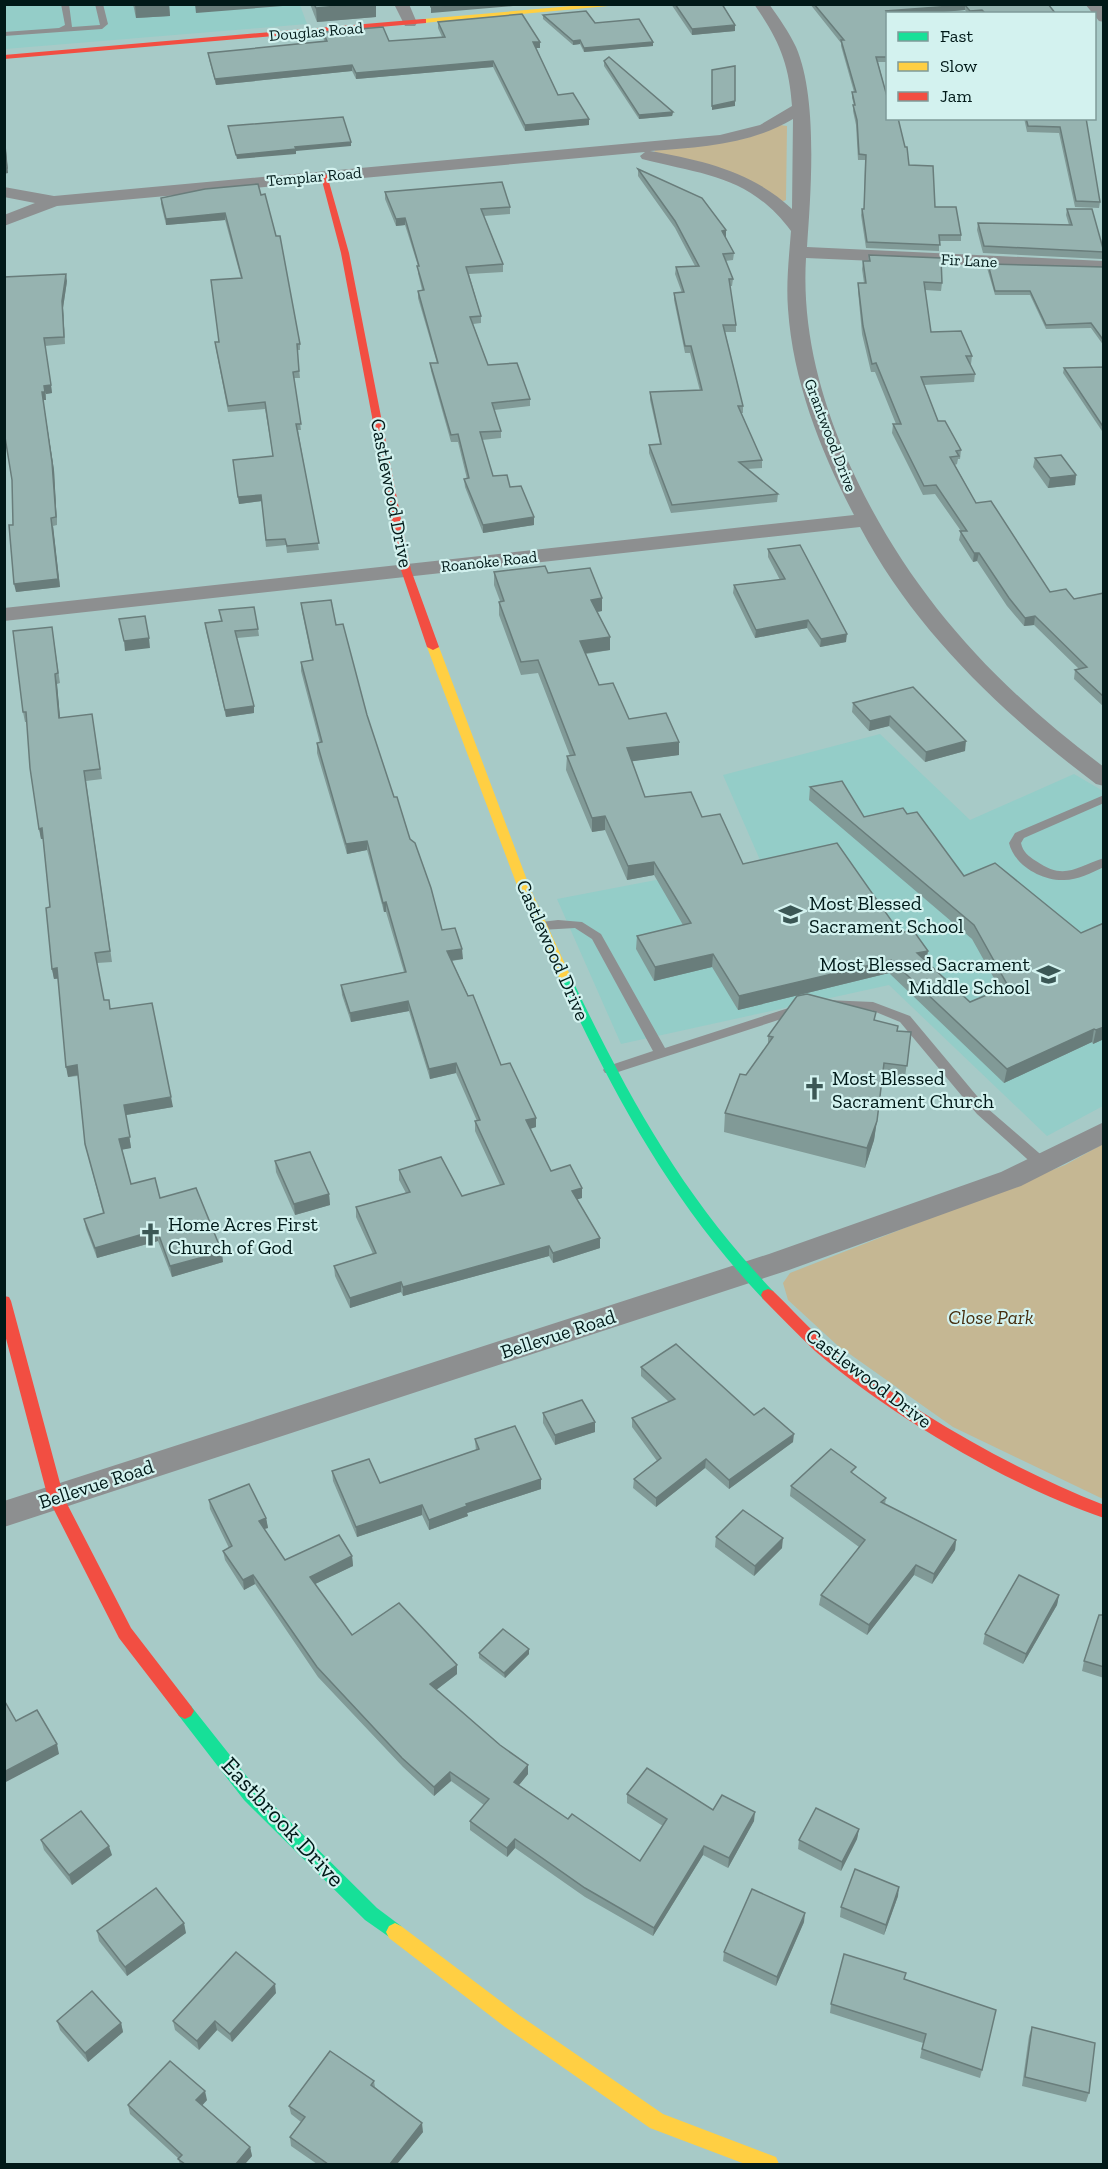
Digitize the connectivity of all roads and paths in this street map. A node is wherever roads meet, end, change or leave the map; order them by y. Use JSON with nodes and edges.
{"nodes":[{"id":1,"x":65,"y":4,"type":"edge"},
{"id":2,"x":99,"y":4,"type":"edge"},
{"id":3,"x":401,"y":4,"type":"edge"},
{"id":4,"x":627,"y":4,"type":"edge"},
{"id":5,"x":761,"y":4,"type":"edge"},
{"id":6,"x":1092,"y":4,"type":"edge"},
{"id":7,"x":602,"y":5,"type":"edge"},
{"id":8,"x":1104,"y":18,"type":"edge"},
{"id":9,"x":410,"y":22,"type":"junction"},
{"id":10,"x":60,"y":30,"type":"junction"},
{"id":11,"x":4,"y":34,"type":"edge"},
{"id":12,"x":4,"y":57,"type":"edge"},
{"id":13,"x":800,"y":108,"type":"junction"},
{"id":14,"x":575,"y":154,"type":"junction"},
{"id":15,"x":323,"y":175,"type":"junction"},
{"id":16,"x":4,"y":192,"type":"edge"},
{"id":17,"x":54,"y":201,"type":"junction"},
{"id":18,"x":4,"y":221,"type":"edge"},
{"id":19,"x":799,"y":230,"type":"junction"},
{"id":20,"x":798,"y":252,"type":"junction"},
{"id":21,"x":1104,"y":266,"type":"edge"},
{"id":22,"x":866,"y":520,"type":"junction"},
{"id":23,"x":406,"y":570,"type":"junction"},
{"id":24,"x":4,"y":615,"type":"edge"},
{"id":25,"x":1104,"y":778,"type":"edge"},
{"id":26,"x":1104,"y":798,"type":"edge"},
{"id":27,"x":1104,"y":862,"type":"edge"},
{"id":28,"x":542,"y":926,"type":"junction"},
{"id":29,"x":661,"y":1053,"type":"junction"},
{"id":30,"x":610,"y":1071,"type":"junction"},
{"id":31,"x":1104,"y":1132,"type":"edge"},
{"id":32,"x":1041,"y":1163,"type":"junction"},
{"id":33,"x":745,"y":1272,"type":"junction"},
{"id":34,"x":4,"y":1301,"type":"edge"},
{"id":35,"x":56,"y":1498,"type":"junction"},
{"id":36,"x":1104,"y":1512,"type":"edge"},
{"id":37,"x":4,"y":1514,"type":"edge"},
{"id":38,"x":769,"y":2164,"type":"edge"}],
"edges":[{"from":1,"to":10,"type":"lane"},
{"from":2,"to":10,"type":"lane"},
{"from":3,"to":9,"type":"street"},
{"from":4,"to":7,"type":"street","name":"Douglas Road"},
{"from":5,"to":13,"type":"street","name":"Grantwood Drive"},
{"from":6,"to":8,"type":"street"},
{"from":7,"to":9,"type":"street","name":"Douglas Road"},
{"from":9,"to":12,"type":"street","name":"Douglas Road"},
{"from":10,"to":11,"type":"lane"},
{"from":13,"to":14,"type":"street","name":"Templar Road"},
{"from":13,"to":19,"type":"street","name":"Grantwood Drive"},
{"from":14,"to":15,"type":"street","name":"Templar Road"},
{"from":14,"to":19,"type":"street","name":"Templar Road"},
{"from":15,"to":17,"type":"street","name":"Templar Road"},
{"from":15,"to":23,"type":"street","name":"Castlewood Drive"},
{"from":16,"to":17,"type":"street","name":"Templar Road"},
{"from":17,"to":18,"type":"street","name":"Templar Road"},
{"from":19,"to":20,"type":"street","name":"Grantwood Drive"},
{"from":20,"to":21,"type":"street","name":"Fir Lane"},
{"from":20,"to":22,"type":"street","name":"Grantwood Drive"},
{"from":22,"to":23,"type":"street","name":"Roanoke Road"},
{"from":22,"to":25,"type":"street","name":"Grantwood Drive"},
{"from":23,"to":24,"type":"street","name":"Roanoke Road"},
{"from":23,"to":28,"type":"street","name":"Castlewood Drive"},
{"from":26,"to":27,"type":"lane"},
{"from":28,"to":29,"type":"lane"},
{"from":28,"to":30,"type":"street","name":"Castlewood Drive"},
{"from":29,"to":30,"type":"lane"},
{"from":29,"to":32,"type":"lane"},
{"from":30,"to":33,"type":"street","name":"Castlewood Drive"},
{"from":31,"to":32,"type":"street","name":"Bellevue Road"},
{"from":32,"to":33,"type":"street","name":"Bellevue Road"},
{"from":33,"to":35,"type":"street","name":"Bellevue Road"},
{"from":33,"to":36,"type":"street","name":"Castlewood Drive"},
{"from":34,"to":35,"type":"street","name":"Eastbrook Drive"},
{"from":35,"to":37,"type":"street","name":"Bellevue Road"},
{"from":35,"to":38,"type":"street","name":"Eastbrook Drive"}]}
